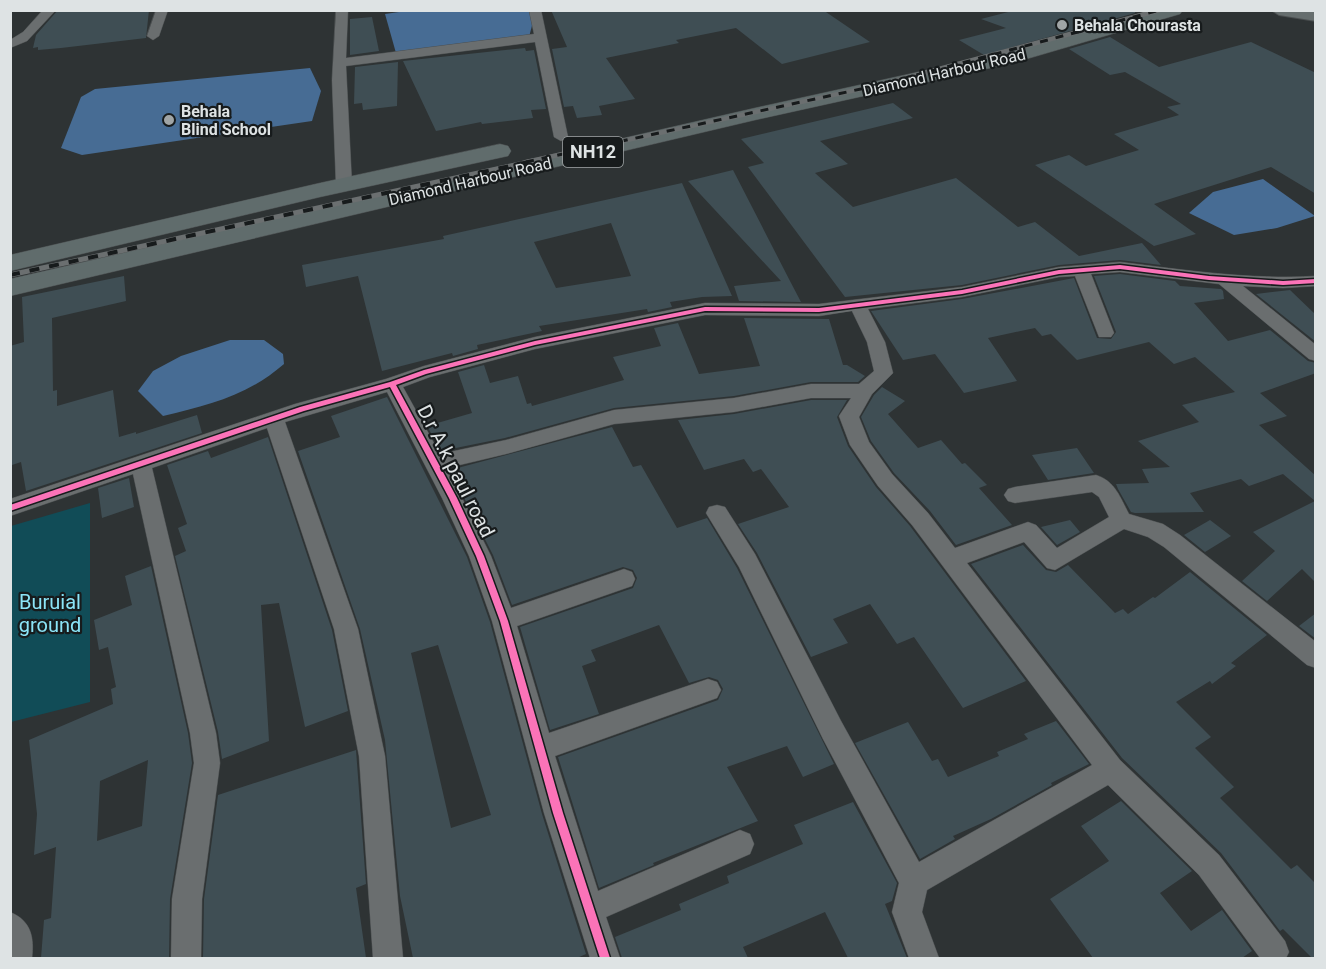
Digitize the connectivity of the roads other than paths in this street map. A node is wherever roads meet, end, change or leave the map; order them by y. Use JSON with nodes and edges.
{"nodes":[{"id":1,"x":51,"y":10,"type":"edge"},
{"id":2,"x":162,"y":10,"type":"edge"},
{"id":3,"x":342,"y":10,"type":"edge"},
{"id":4,"x":535,"y":10,"type":"edge"},
{"id":5,"x":1106,"y":10,"type":"edge"},
{"id":6,"x":1174,"y":10,"type":"edge"},
{"id":7,"x":1279,"y":10,"type":"edge"},
{"id":8,"x":1316,"y":16,"type":"edge"},
{"id":9,"x":153,"y":36,"type":"dead end"},
{"id":10,"x":542,"y":37,"type":"junction"},
{"id":11,"x":10,"y":44,"type":"edge"},
{"id":12,"x":340,"y":63,"type":"junction"},
{"id":13,"x":771,"y":91,"type":"junction"},
{"id":14,"x":787,"y":107,"type":"junction"},
{"id":15,"x":561,"y":137,"type":"junction"},
{"id":16,"x":538,"y":142,"type":"dead end"},
{"id":17,"x":515,"y":147,"type":"dead end"},
{"id":18,"x":344,"y":185,"type":"junction"},
{"id":19,"x":10,"y":263,"type":"edge"},
{"id":20,"x":1081,"y":270,"type":"junction"},
{"id":21,"x":1224,"y":279,"type":"junction"},
{"id":22,"x":1316,"y":281,"type":"edge"},
{"id":23,"x":10,"y":288,"type":"edge"},
{"id":24,"x":857,"y":305,"type":"junction"},
{"id":25,"x":1105,"y":333,"type":"dead end"},
{"id":26,"x":1316,"y":355,"type":"edge"},
{"id":27,"x":392,"y":384,"type":"junction"},
{"id":28,"x":863,"y":391,"type":"junction"},
{"id":29,"x":274,"y":419,"type":"junction"},
{"id":30,"x":434,"y":463,"type":"junction"},
{"id":31,"x":141,"y":464,"type":"junction"},
{"id":32,"x":1015,"y":495,"type":"dead end"},
{"id":33,"x":10,"y":508,"type":"edge"},
{"id":34,"x":717,"y":513,"type":"dead end"},
{"id":35,"x":1121,"y":520,"type":"junction"},
{"id":36,"x":951,"y":559,"type":"junction"},
{"id":37,"x":624,"y":579,"type":"dead end"},
{"id":38,"x":504,"y":621,"type":"junction"},
{"id":39,"x":1316,"y":657,"type":"edge"},
{"id":40,"x":708,"y":690,"type":"dead end"},
{"id":41,"x":540,"y":749,"type":"junction"},
{"id":42,"x":1111,"y":769,"type":"junction"},
{"id":43,"x":740,"y":843,"type":"dead end"},
{"id":44,"x":914,"y":881,"type":"junction"},
{"id":45,"x":590,"y":909,"type":"junction"},
{"id":46,"x":10,"y":927,"type":"edge"},
{"id":47,"x":1272,"y":956,"type":"edge"},
{"id":48,"x":17,"y":958,"type":"edge"},
{"id":49,"x":186,"y":958,"type":"edge"},
{"id":50,"x":388,"y":958,"type":"edge"},
{"id":51,"x":605,"y":958,"type":"edge"},
{"id":52,"x":924,"y":958,"type":"edge"}],
"edges":[{"from":1,"to":11,"type":"street"},
{"from":2,"to":9,"type":"street"},
{"from":3,"to":12,"type":"street"},
{"from":4,"to":10,"type":"street"},
{"from":5,"to":13,"type":"highway","name":"Diamond Harbour Road","number":"NH12"},
{"from":6,"to":14,"type":"highway","name":"Diamond Harbour Road","number":"NH12"},
{"from":7,"to":8,"type":"main road"},
{"from":10,"to":12,"type":"street"},
{"from":10,"to":15,"type":"street"},
{"from":12,"to":18,"type":"street"},
{"from":13,"to":14,"type":"highway"},
{"from":13,"to":15,"type":"highway","name":"Diamond Harbour Road","number":"NH12"},
{"from":14,"to":23,"type":"highway","name":"Diamond Harbour Road","number":"NH12"},
{"from":15,"to":16,"type":"highway","name":"Diamond Harbour Road","number":"NH12"},
{"from":17,"to":18,"type":"highway","name":"Diamond Harbour Road"},
{"from":18,"to":19,"type":"highway","name":"Diamond Harbour Road"},
{"from":20,"to":21,"type":"street"},
{"from":20,"to":24,"type":"street"},
{"from":20,"to":25,"type":"street"},
{"from":21,"to":22,"type":"street"},
{"from":21,"to":26,"type":"street"},
{"from":24,"to":27,"type":"street"},
{"from":24,"to":28,"type":"street"},
{"from":27,"to":29,"type":"street"},
{"from":27,"to":30,"type":"street","name":"D.r A.k paul road"},
{"from":28,"to":30,"type":"street"},
{"from":28,"to":36,"type":"street"},
{"from":29,"to":31,"type":"street"},
{"from":29,"to":50,"type":"street"},
{"from":30,"to":38,"type":"street","name":"D.r A.k paul road"},
{"from":31,"to":33,"type":"street"},
{"from":31,"to":49,"type":"street"},
{"from":32,"to":35,"type":"street"},
{"from":34,"to":44,"type":"street"},
{"from":35,"to":36,"type":"street"},
{"from":35,"to":39,"type":"street"},
{"from":36,"to":42,"type":"street"},
{"from":37,"to":38,"type":"street"},
{"from":38,"to":41,"type":"street","name":"D.r A.k paul road"},
{"from":40,"to":41,"type":"street"},
{"from":41,"to":45,"type":"street","name":"D.r A.k paul road"},
{"from":42,"to":44,"type":"street"},
{"from":42,"to":47,"type":"street"},
{"from":43,"to":45,"type":"street"},
{"from":44,"to":52,"type":"street"},
{"from":45,"to":51,"type":"street","name":"D.r A.k paul road"},
{"from":46,"to":48,"type":"street"}]}
